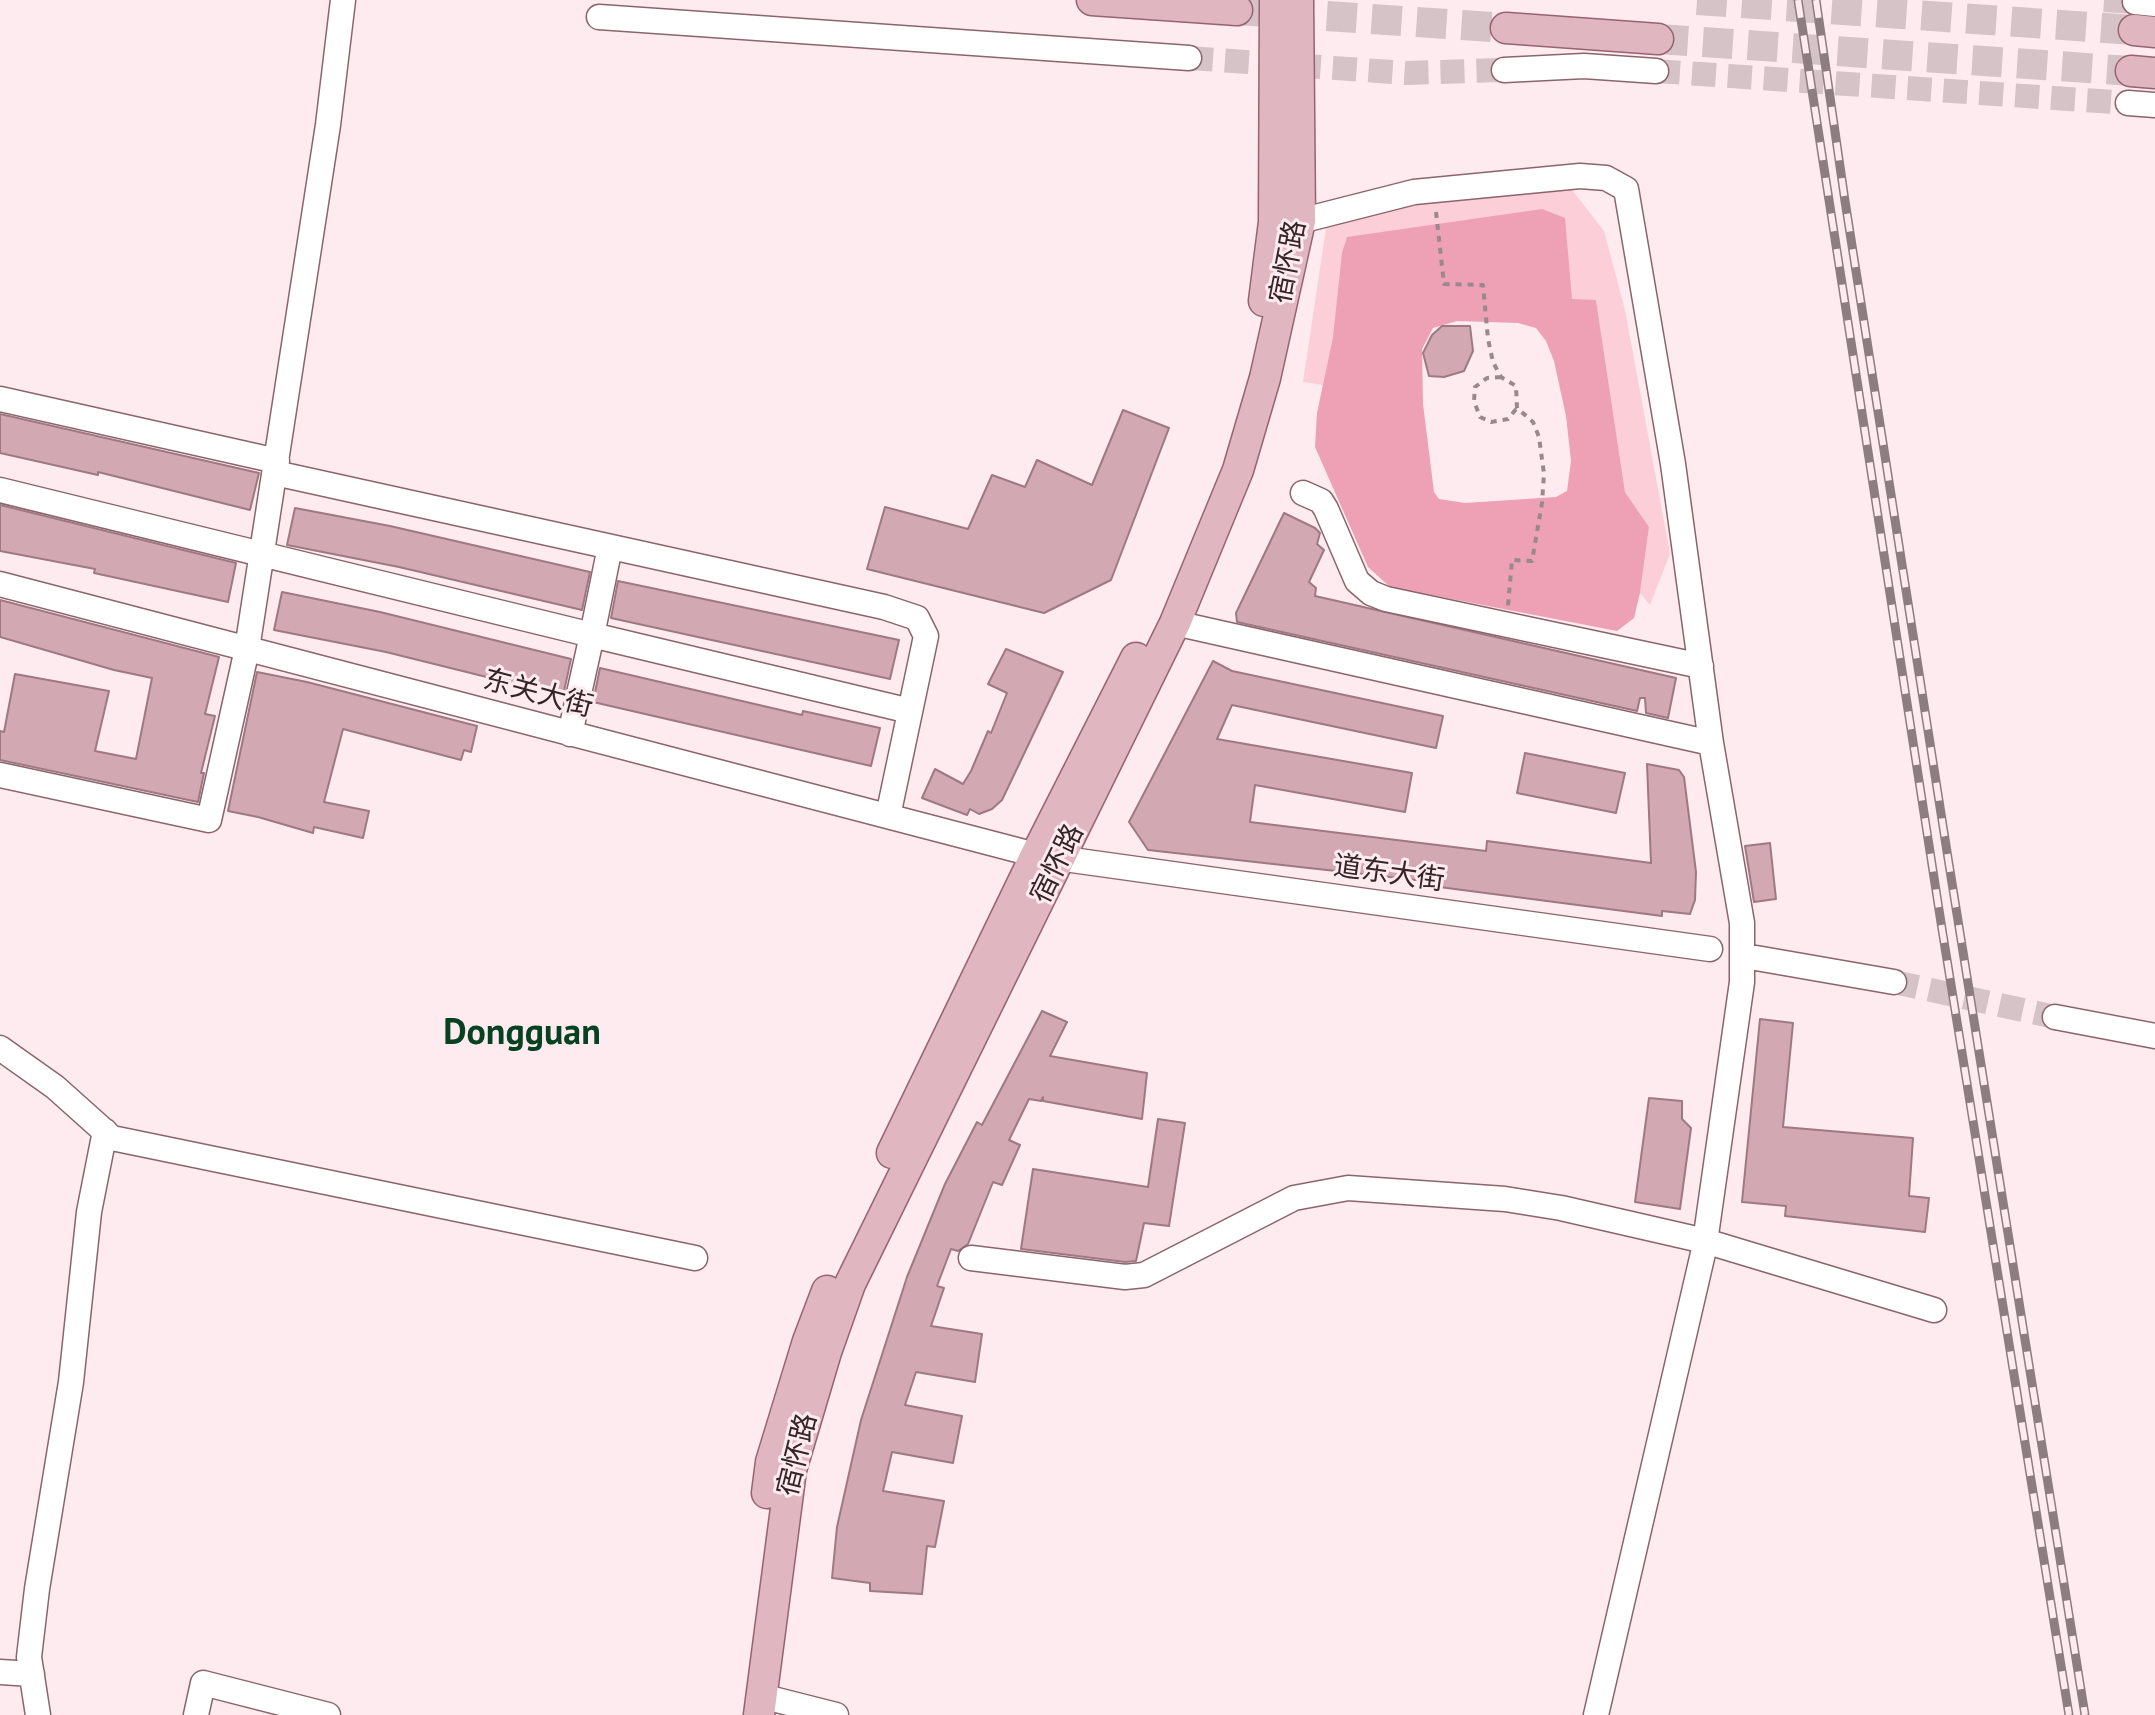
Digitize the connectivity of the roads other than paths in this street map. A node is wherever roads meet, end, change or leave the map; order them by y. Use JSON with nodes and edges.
{"nodes":[{"id":1,"x":343,"y":0,"type":"edge"},
{"id":2,"x":1092,"y":0,"type":"edge"},
{"id":3,"x":1275,"y":0,"type":"edge"},
{"id":4,"x":1298,"y":0,"type":"edge"},
{"id":5,"x":1237,"y":10,"type":"tunnel mouth"},
{"id":6,"x":599,"y":17,"type":"dead end"},
{"id":7,"x":1506,"y":28,"type":"tunnel mouth"},
{"id":8,"x":1658,"y":39,"type":"tunnel mouth"},
{"id":9,"x":1189,"y":58,"type":"tunnel mouth"},
{"id":10,"x":1504,"y":70,"type":"tunnel mouth"},
{"id":11,"x":1656,"y":71,"type":"tunnel mouth"},
{"id":12,"x":2128,"y":103,"type":"tunnel mouth"},
{"id":13,"x":2155,"y":105,"type":"edge"},
{"id":14,"x":1300,"y":221,"type":"junction"},
{"id":15,"x":0,"y":399,"type":"edge"},
{"id":16,"x":276,"y":467,"type":"junction"},
{"id":17,"x":0,"y":490,"type":"edge"},
{"id":18,"x":1303,"y":493,"type":"dead end"},
{"id":19,"x":610,"y":547,"type":"junction"},
{"id":20,"x":262,"y":553,"type":"junction"},
{"id":21,"x":0,"y":584,"type":"edge"},
{"id":22,"x":1175,"y":623,"type":"junction"},
{"id":23,"x":592,"y":635,"type":"junction"},
{"id":24,"x":247,"y":649,"type":"junction"},
{"id":25,"x":1701,"y":666,"type":"junction"},
{"id":26,"x":910,"y":711,"type":"junction"},
{"id":27,"x":570,"y":734,"type":"junction"},
{"id":28,"x":1711,"y":743,"type":"junction"},
{"id":29,"x":0,"y":775,"type":"edge"},
{"id":30,"x":888,"y":816,"type":"junction"},
{"id":31,"x":1048,"y":857,"type":"junction"},
{"id":32,"x":1710,"y":949,"type":"dead end"},
{"id":33,"x":1756,"y":958,"type":"dead end"},
{"id":34,"x":1894,"y":982,"type":"tunnel mouth"},
{"id":35,"x":2055,"y":1017,"type":"tunnel mouth"},
{"id":36,"x":2155,"y":1036,"type":"edge"},
{"id":37,"x":0,"y":1048,"type":"edge"},
{"id":38,"x":105,"y":1131,"type":"junction"},
{"id":39,"x":1705,"y":1241,"type":"junction"},
{"id":40,"x":695,"y":1258,"type":"dead end"},
{"id":41,"x":971,"y":1258,"type":"dead end"},
{"id":42,"x":1934,"y":1310,"type":"dead end"},
{"id":43,"x":0,"y":1672,"type":"edge"},
{"id":44,"x":32,"y":1674,"type":"junction"},
{"id":45,"x":753,"y":1709,"type":"edge"},
{"id":46,"x":38,"y":1715,"type":"edge"},
{"id":47,"x":196,"y":1715,"type":"edge"},
{"id":48,"x":328,"y":1715,"type":"edge"},
{"id":49,"x":836,"y":1715,"type":"edge"},
{"id":50,"x":1596,"y":1715,"type":"edge"}],
"edges":[{"from":1,"to":16,"type":"street"},
{"from":2,"to":5,"type":"main road"},
{"from":3,"to":31,"type":"main road","name":"宿怀路"},
{"from":4,"to":14,"type":"main road","name":"宿怀路"},
{"from":6,"to":9,"type":"street"},
{"from":7,"to":8,"type":"main road"},
{"from":10,"to":11,"type":"street"},
{"from":12,"to":13,"type":"street"},
{"from":14,"to":22,"type":"main road","name":"宿怀路"},
{"from":14,"to":25,"type":"street"},
{"from":15,"to":16,"type":"street"},
{"from":16,"to":19,"type":"street"},
{"from":16,"to":20,"type":"street"},
{"from":17,"to":20,"type":"street"},
{"from":18,"to":25,"type":"street"},
{"from":19,"to":23,"type":"street"},
{"from":19,"to":26,"type":"street"},
{"from":20,"to":23,"type":"street"},
{"from":20,"to":24,"type":"street"},
{"from":21,"to":24,"type":"street","name":"东关大街"},
{"from":22,"to":28,"type":"street"},
{"from":22,"to":31,"type":"main road","name":"宿怀路"},
{"from":23,"to":26,"type":"street"},
{"from":23,"to":27,"type":"street"},
{"from":24,"to":27,"type":"street","name":"东关大街"},
{"from":24,"to":29,"type":"street"},
{"from":25,"to":28,"type":"street"},
{"from":26,"to":30,"type":"street"},
{"from":27,"to":30,"type":"street","name":"东关大街"},
{"from":28,"to":39,"type":"street"},
{"from":30,"to":31,"type":"street","name":"东关大街"},
{"from":31,"to":32,"type":"street","name":"道东大街"},
{"from":31,"to":45,"type":"main road","name":"宿怀路"},
{"from":33,"to":34,"type":"street"},
{"from":35,"to":36,"type":"street"},
{"from":37,"to":38,"type":"street"},
{"from":38,"to":40,"type":"street"},
{"from":38,"to":44,"type":"street"},
{"from":39,"to":41,"type":"street"},
{"from":39,"to":42,"type":"street"},
{"from":39,"to":50,"type":"street"},
{"from":43,"to":44,"type":"street"},
{"from":44,"to":46,"type":"street"},
{"from":45,"to":49,"type":"street"},
{"from":47,"to":48,"type":"street"}]}
